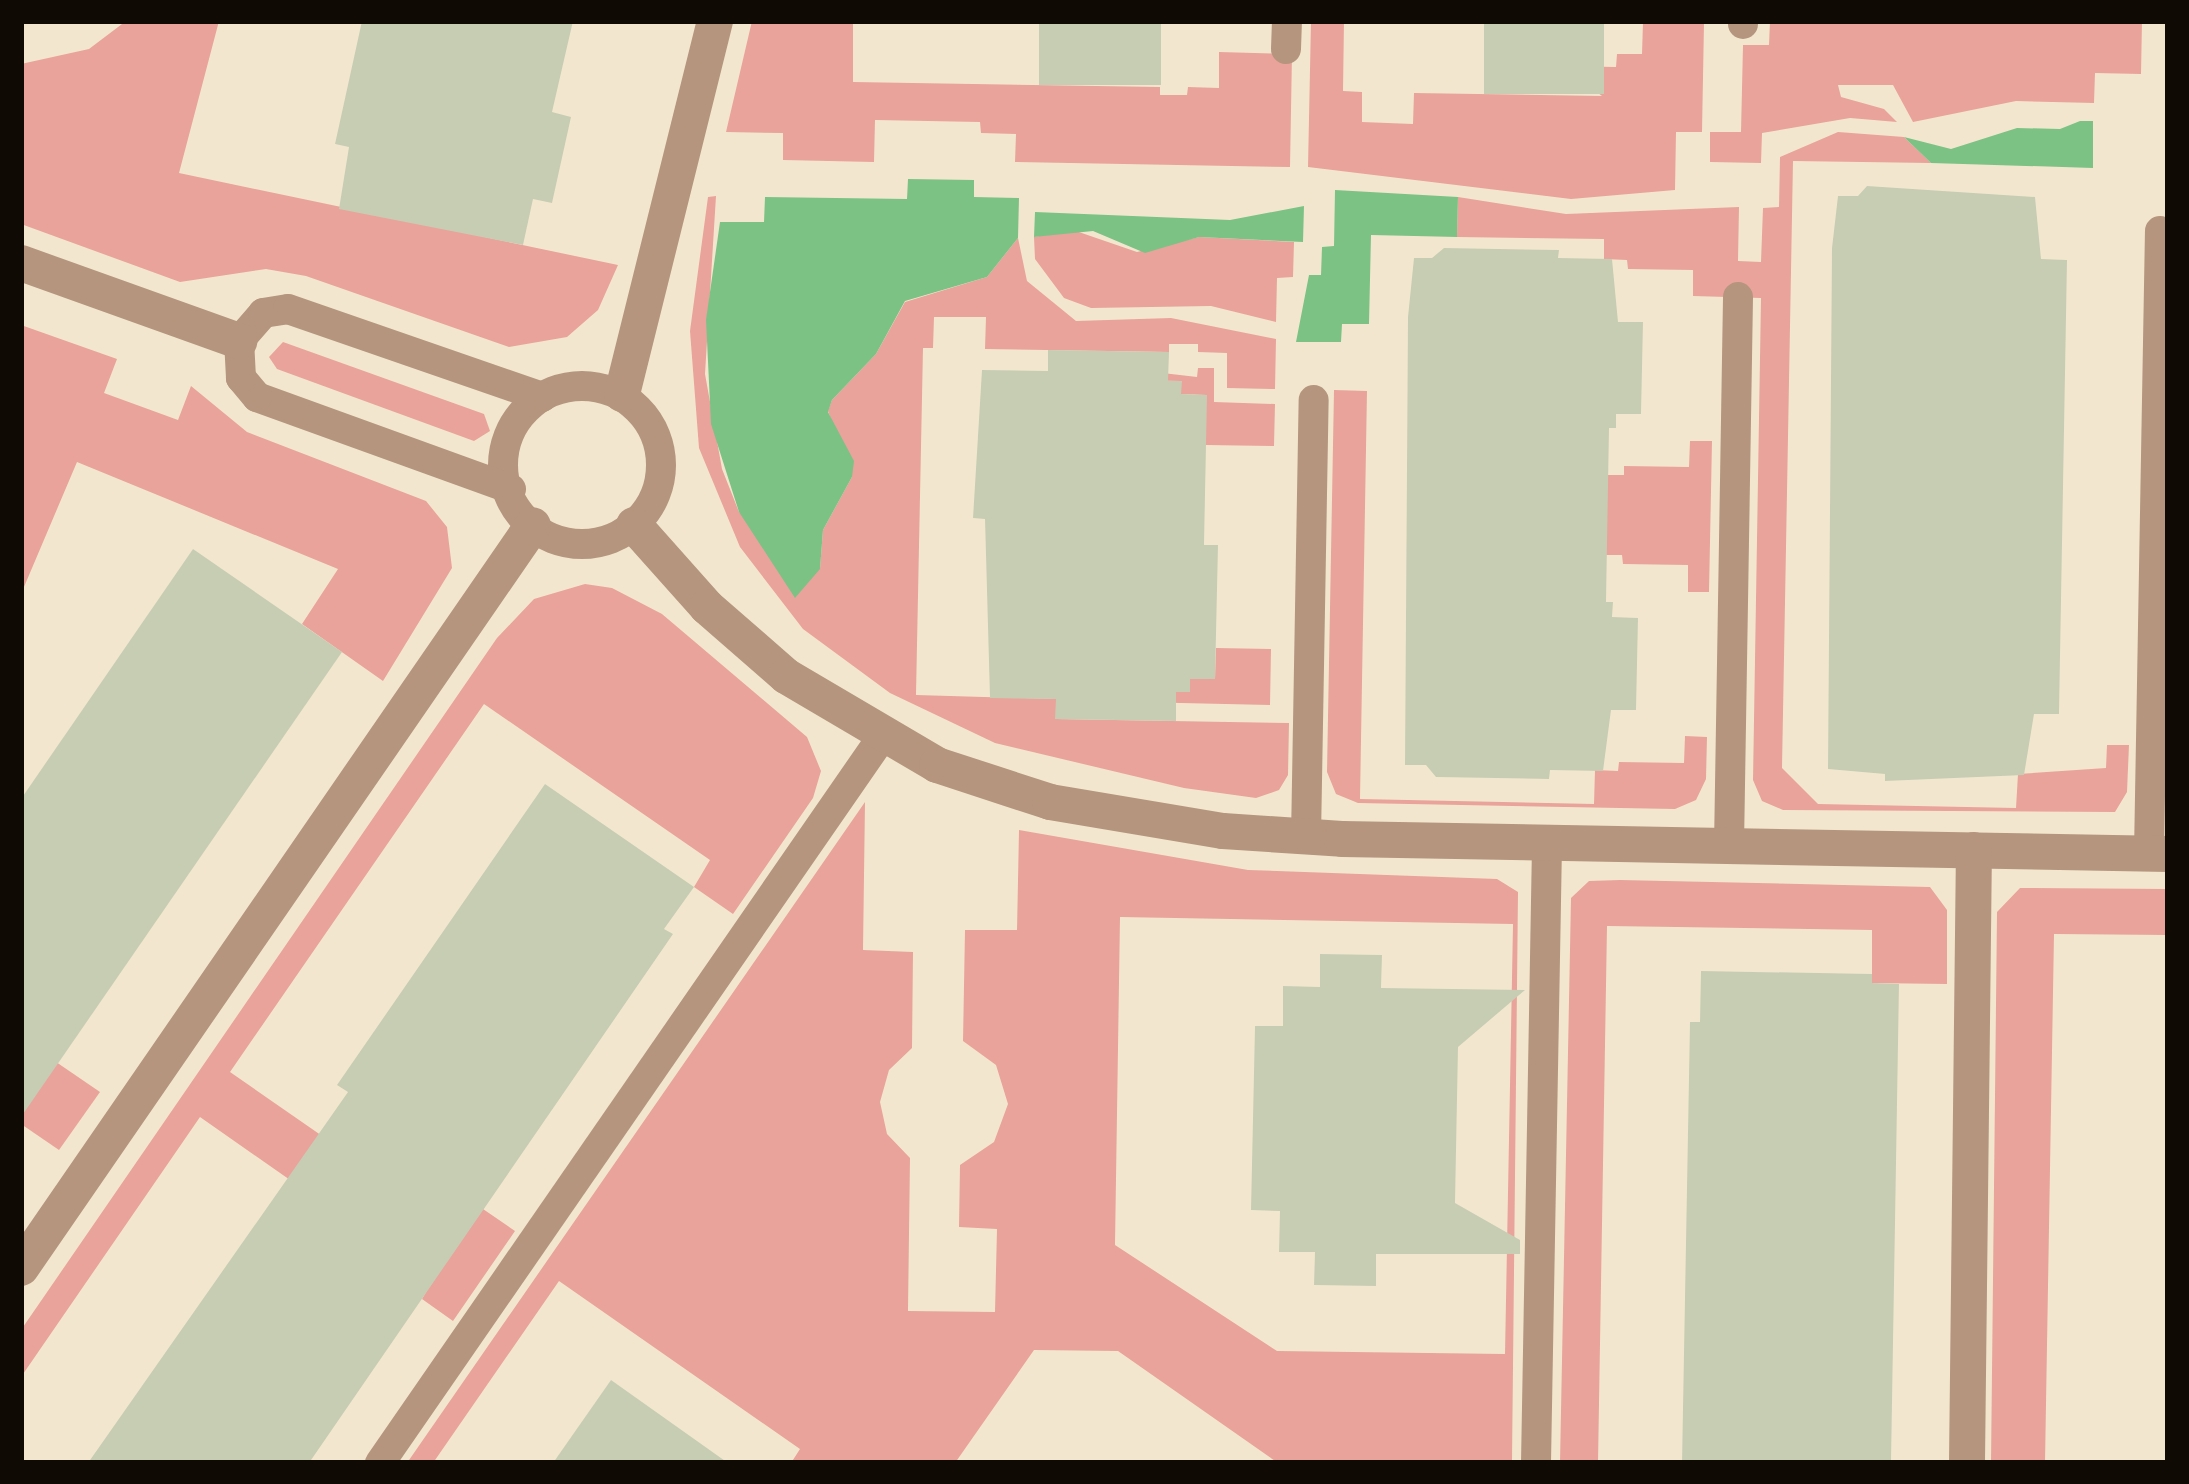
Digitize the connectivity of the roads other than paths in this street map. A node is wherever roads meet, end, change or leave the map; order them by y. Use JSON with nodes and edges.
{"nodes":[{"id":1,"x":715,"y":21,"type":"edge"},
{"id":2,"x":2160,"y":231,"type":"dead end"},
{"id":3,"x":21,"y":262,"type":"edge"},
{"id":4,"x":1738,"y":297,"type":"dead end"},
{"id":5,"x":239,"y":341,"type":"junction"},
{"id":6,"x":622,"y":394,"type":"junction"},
{"id":7,"x":542,"y":398,"type":"junction"},
{"id":8,"x":1314,"y":400,"type":"dead end"},
{"id":9,"x":509,"y":489,"type":"junction"},
{"id":10,"x":533,"y":525,"type":"junction"},
{"id":11,"x":634,"y":525,"type":"junction"},
{"id":12,"x":882,"y":737,"type":"junction"},
{"id":13,"x":1306,"y":837,"type":"junction"},
{"id":14,"x":1547,"y":843,"type":"junction"},
{"id":15,"x":1729,"y":846,"type":"junction"},
{"id":16,"x":1974,"y":850,"type":"junction"},
{"id":17,"x":2158,"y":854,"type":"edge"},
{"id":18,"x":21,"y":1268,"type":"edge"},
{"id":19,"x":380,"y":1463,"type":"edge"},
{"id":20,"x":1536,"y":1463,"type":"edge"},
{"id":21,"x":1966,"y":1463,"type":"edge"}],
"edges":[{"from":1,"to":6,"type":"street"},
{"from":2,"to":17,"type":"lane"},
{"from":3,"to":5,"type":"street"},
{"from":4,"to":15,"type":"lane"},
{"from":5,"to":7,"type":"lane"},
{"from":5,"to":9,"type":"lane"},
{"from":6,"to":7,"type":"lane"},
{"from":6,"to":11,"type":"lane"},
{"from":7,"to":9,"type":"lane"},
{"from":8,"to":13,"type":"lane"},
{"from":9,"to":10,"type":"lane"},
{"from":10,"to":11,"type":"lane"},
{"from":10,"to":18,"type":"street"},
{"from":11,"to":12,"type":"street"},
{"from":12,"to":13,"type":"street"},
{"from":12,"to":19,"type":"lane"},
{"from":13,"to":14,"type":"street"},
{"from":14,"to":15,"type":"street"},
{"from":14,"to":20,"type":"lane"},
{"from":15,"to":16,"type":"street"},
{"from":16,"to":17,"type":"street"},
{"from":16,"to":21,"type":"street"}]}
